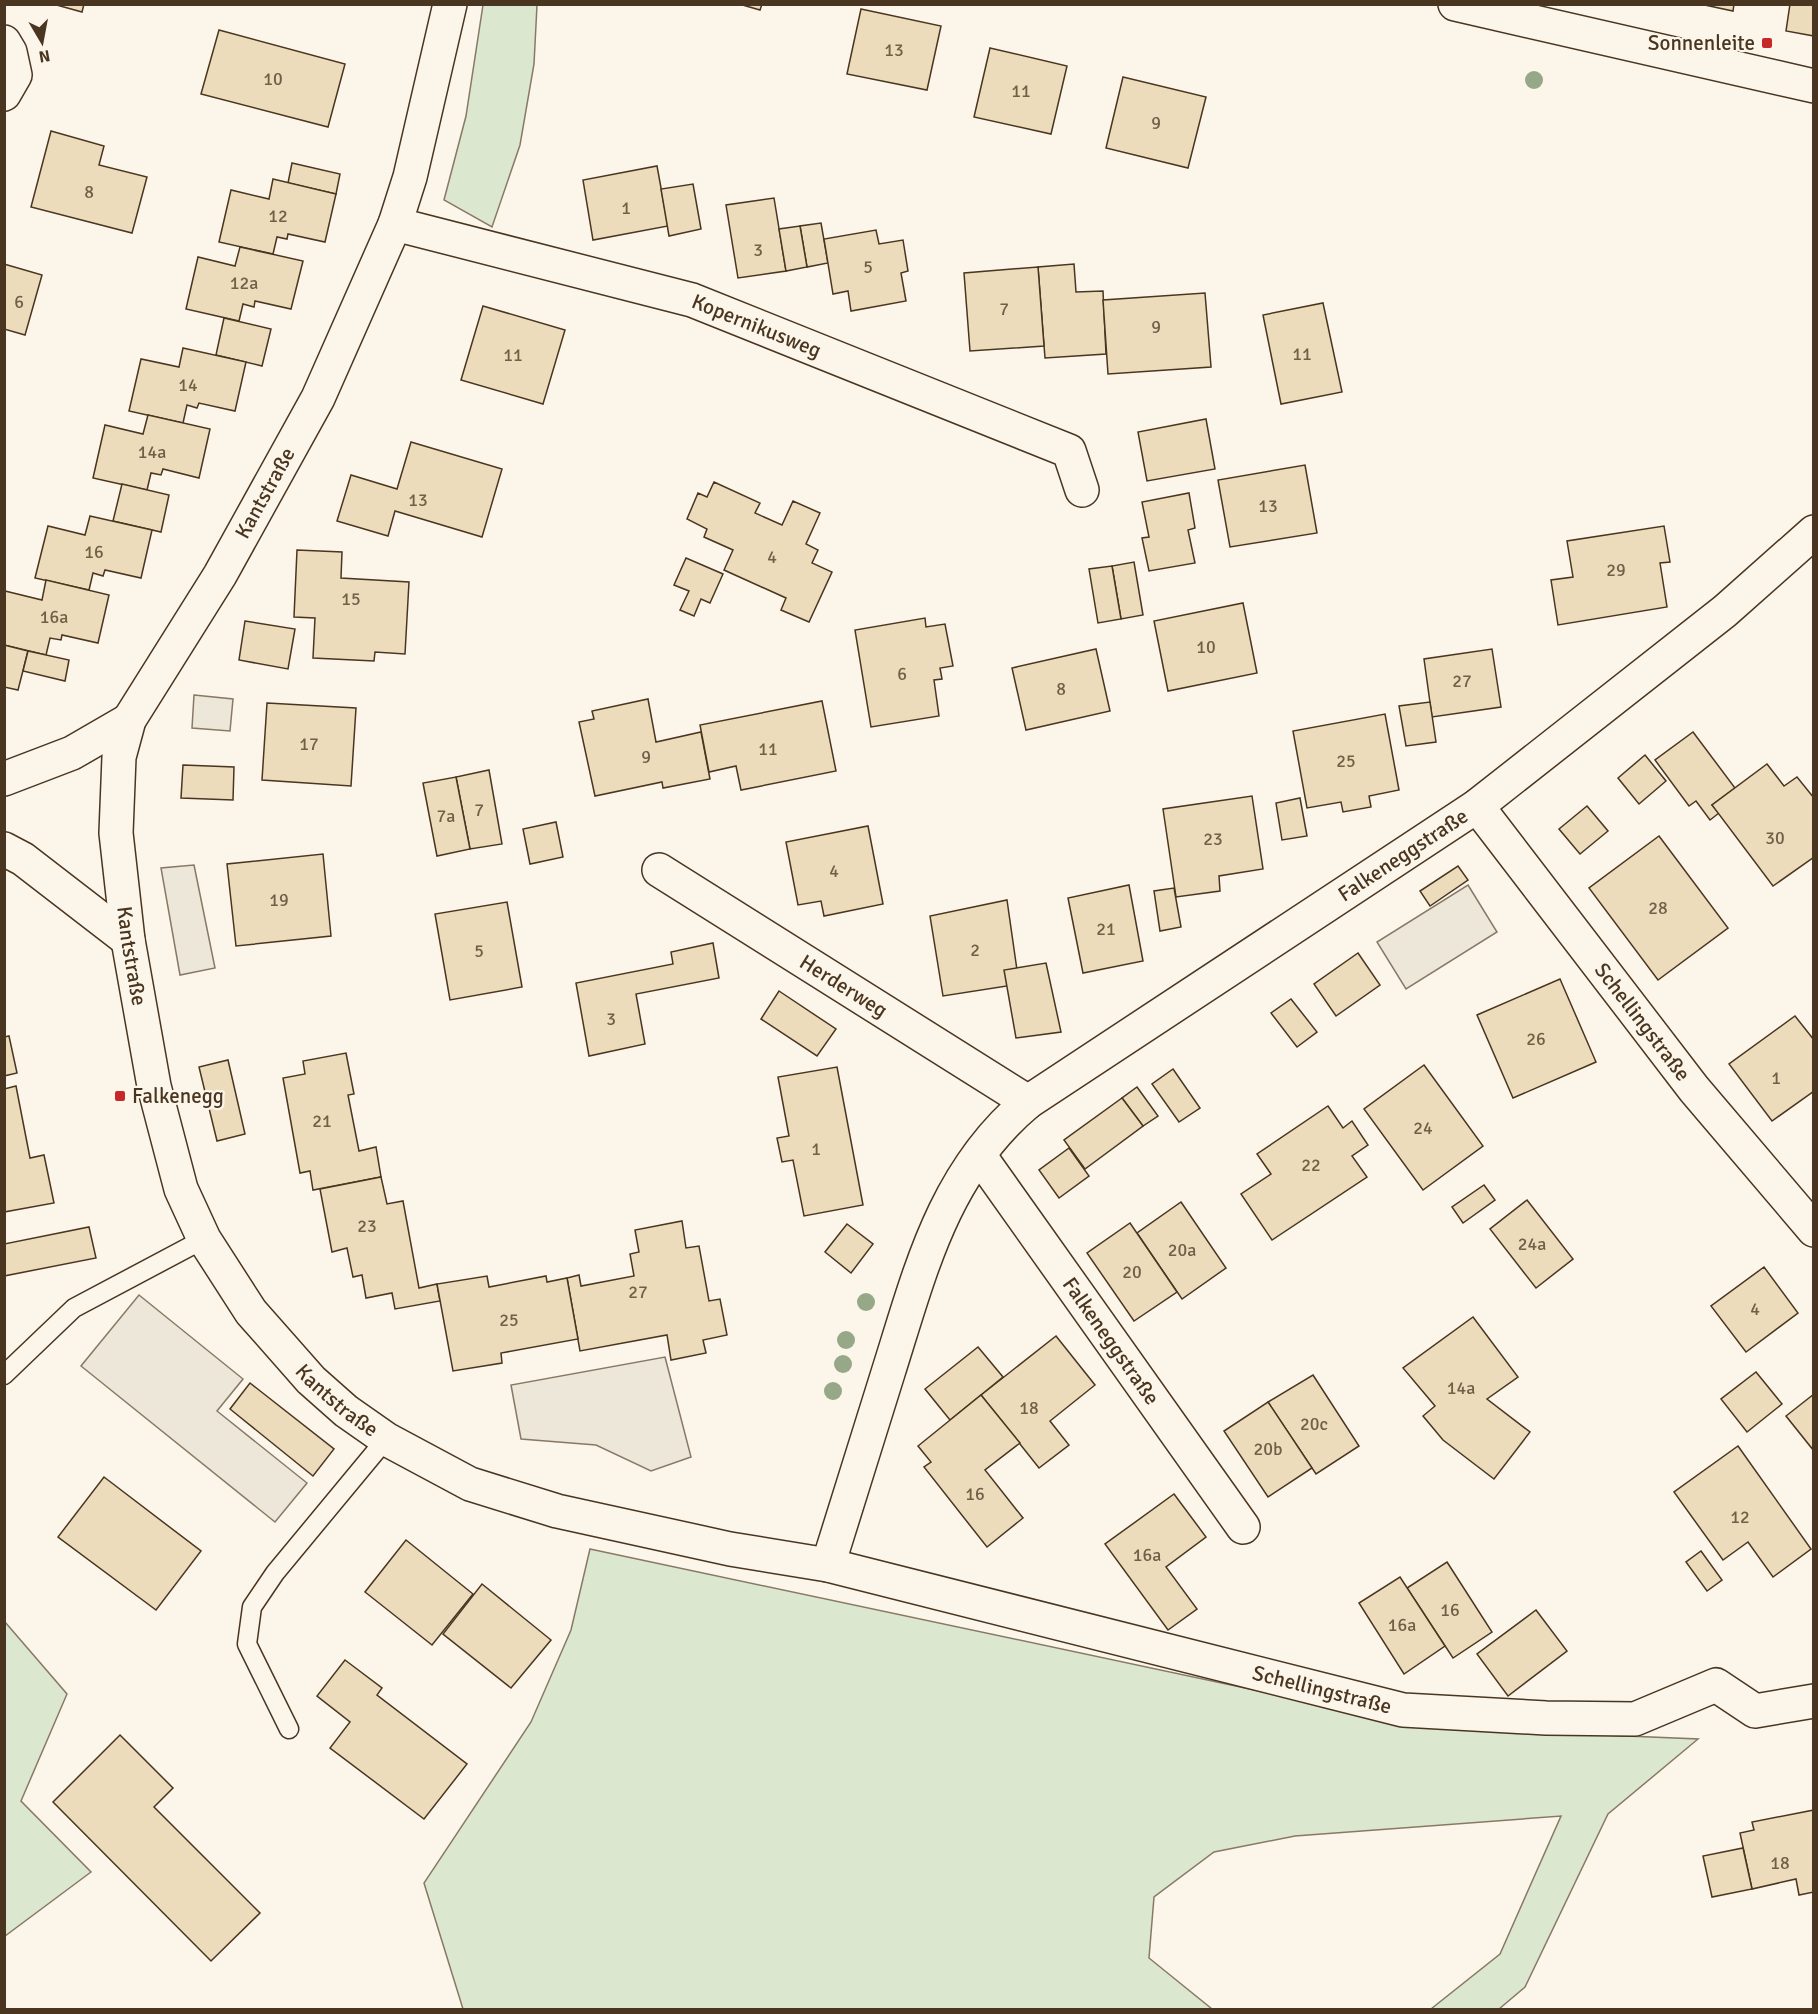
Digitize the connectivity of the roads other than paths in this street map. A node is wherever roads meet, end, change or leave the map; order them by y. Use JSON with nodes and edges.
{"nodes":[{"id":1,"x":450,"y":4,"type":"edge"},
{"id":2,"x":1455,"y":4,"type":"edge"},
{"id":3,"x":4,"y":42,"type":"edge"},
{"id":4,"x":1814,"y":86,"type":"edge"},
{"id":5,"x":4,"y":94,"type":"edge"},
{"id":6,"x":395,"y":224,"type":"junction"},
{"id":7,"x":1082,"y":490,"type":"dead end"},
{"id":8,"x":1814,"y":532,"type":"edge"},
{"id":9,"x":129,"y":720,"type":"junction"},
{"id":10,"x":4,"y":779,"type":"edge"},
{"id":11,"x":1478,"y":806,"type":"junction"},
{"id":12,"x":4,"y":849,"type":"edge"},
{"id":13,"x":658,"y":870,"type":"dead end"},
{"id":14,"x":128,"y":940,"type":"junction"},
{"id":15,"x":1028,"y":1102,"type":"junction"},
{"id":16,"x":979,"y":1155,"type":"junction"},
{"id":17,"x":1814,"y":1230,"type":"edge"},
{"id":18,"x":204,"y":1239,"type":"junction"},
{"id":19,"x":4,"y":1375,"type":"edge"},
{"id":20,"x":386,"y":1439,"type":"junction"},
{"id":21,"x":1243,"y":1527,"type":"dead end"},
{"id":22,"x":828,"y":1565,"type":"junction"},
{"id":23,"x":1814,"y":1701,"type":"edge"},
{"id":24,"x":289,"y":1730,"type":"dead end"}],
"edges":[{"from":1,"to":6,"type":"street","name":"Kantstraße"},
{"from":2,"to":4,"type":"street"},
{"from":3,"to":5,"type":"street"},
{"from":6,"to":7,"type":"street","name":"Kopernikusweg"},
{"from":6,"to":9,"type":"street","name":"Kantstraße"},
{"from":8,"to":11,"type":"street","name":"Falkeneggstraße"},
{"from":9,"to":10,"type":"street"},
{"from":9,"to":14,"type":"street","name":"Kantstraße"},
{"from":11,"to":15,"type":"street","name":"Falkeneggstraße"},
{"from":11,"to":17,"type":"street","name":"Schellingstraße"},
{"from":12,"to":14,"type":"street"},
{"from":13,"to":15,"type":"street","name":"Herderweg"},
{"from":14,"to":18,"type":"street","name":"Kantstraße"},
{"from":15,"to":16,"type":"street","name":"Falkeneggstraße"},
{"from":16,"to":21,"type":"street","name":"Falkeneggstraße"},
{"from":16,"to":22,"type":"street","name":"Falkeneggstraße"},
{"from":18,"to":19,"type":"lane"},
{"from":18,"to":20,"type":"street","name":"Kantstraße"},
{"from":20,"to":22,"type":"street","name":"Kantstraße"},
{"from":20,"to":24,"type":"lane"},
{"from":22,"to":23,"type":"street","name":"Schellingstraße"}]}
